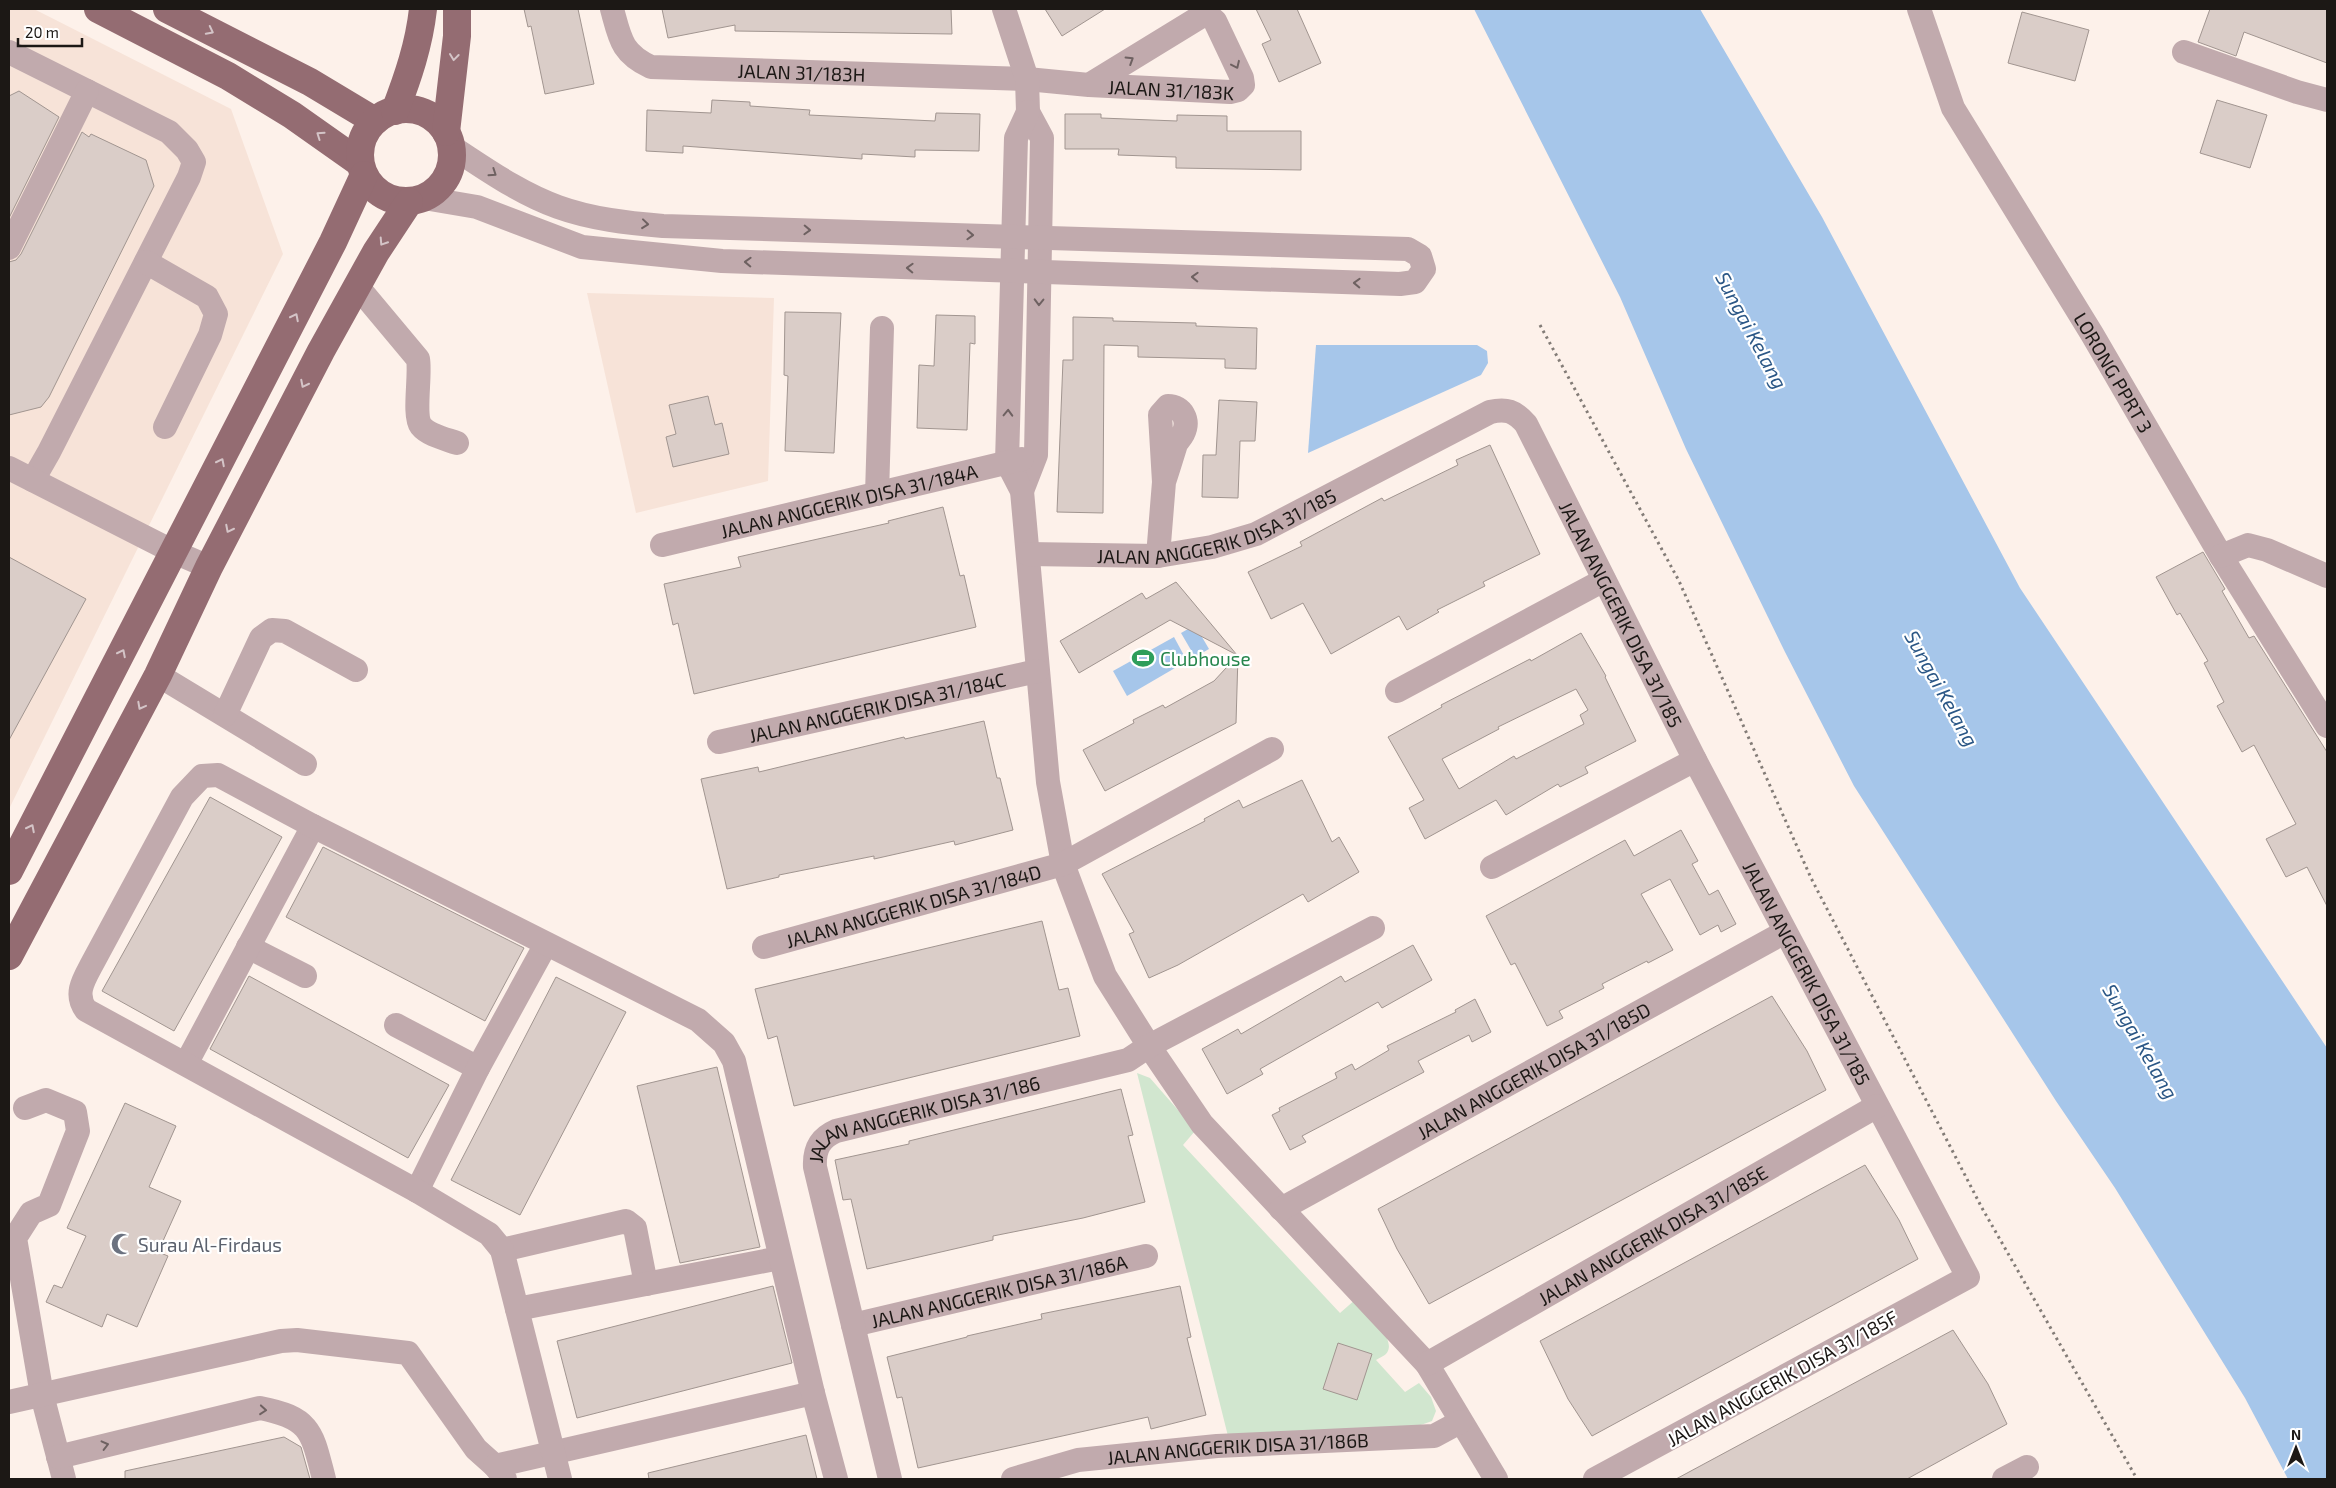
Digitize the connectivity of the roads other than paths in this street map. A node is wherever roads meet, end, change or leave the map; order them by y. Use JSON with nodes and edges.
{"nodes":[{"id":1,"x":98,"y":9,"type":"edge"},
{"id":2,"x":167,"y":9,"type":"edge"},
{"id":3,"x":423,"y":9,"type":"edge"},
{"id":4,"x":457,"y":9,"type":"edge"},
{"id":5,"x":612,"y":9,"type":"edge"},
{"id":6,"x":1004,"y":9,"type":"edge"},
{"id":7,"x":1919,"y":9,"type":"edge"},
{"id":8,"x":9,"y":52,"type":"edge"},
{"id":9,"x":2184,"y":52,"type":"dead end"},
{"id":10,"x":1027,"y":79,"type":"junction"},
{"id":11,"x":1089,"y":85,"type":"junction"},
{"id":12,"x":87,"y":91,"type":"junction"},
{"id":13,"x":2327,"y":100,"type":"edge"},
{"id":14,"x":1028,"y":112,"type":"junction"},
{"id":15,"x":385,"y":116,"type":"junction"},
{"id":16,"x":449,"y":140,"type":"junction"},
{"id":17,"x":1015,"y":168,"type":"junction"},
{"id":18,"x":362,"y":169,"type":"junction"},
{"id":19,"x":1042,"y":169,"type":"junction"},
{"id":20,"x":417,"y":200,"type":"junction"},
{"id":21,"x":1013,"y":236,"type":"junction"},
{"id":22,"x":1040,"y":238,"type":"junction"},
{"id":23,"x":9,"y":248,"type":"edge"},
{"id":24,"x":146,"y":262,"type":"junction"},
{"id":25,"x":1012,"y":271,"type":"junction"},
{"id":26,"x":1040,"y":272,"type":"junction"},
{"id":27,"x":357,"y":286,"type":"junction"},
{"id":28,"x":882,"y":328,"type":"dead end"},
{"id":29,"x":165,"y":427,"type":"dead end"},
{"id":30,"x":457,"y":443,"type":"dead end"},
{"id":31,"x":1036,"y":455,"type":"junction"},
{"id":32,"x":1007,"y":462,"type":"junction"},
{"id":33,"x":9,"y":468,"type":"edge"},
{"id":34,"x":33,"y":480,"type":"junction"},
{"id":35,"x":1164,"y":482,"type":"dead end"},
{"id":36,"x":1022,"y":491,"type":"junction"},
{"id":37,"x":877,"y":494,"type":"junction"},
{"id":38,"x":662,"y":545,"type":"dead end"},
{"id":39,"x":174,"y":552,"type":"junction"},
{"id":40,"x":1028,"y":554,"type":"junction"},
{"id":41,"x":1158,"y":556,"type":"junction"},
{"id":42,"x":2221,"y":556,"type":"junction"},
{"id":43,"x":209,"y":567,"type":"junction"},
{"id":44,"x":2327,"y":576,"type":"edge"},
{"id":45,"x":1604,"y":580,"type":"junction"},
{"id":46,"x":356,"y":670,"type":"dead end"},
{"id":47,"x":1037,"y":671,"type":"junction"},
{"id":48,"x":158,"y":675,"type":"junction"},
{"id":49,"x":1397,"y":691,"type":"dead end"},
{"id":50,"x":225,"y":715,"type":"junction"},
{"id":51,"x":2327,"y":726,"type":"edge"},
{"id":52,"x":719,"y":742,"type":"dead end"},
{"id":53,"x":1272,"y":749,"type":"dead end"},
{"id":54,"x":1695,"y":760,"type":"junction"},
{"id":55,"x":304,"y":764,"type":"dead end"},
{"id":56,"x":313,"y":826,"type":"junction"},
{"id":57,"x":1063,"y":864,"type":"junction"},
{"id":58,"x":1492,"y":867,"type":"dead end"},
{"id":59,"x":9,"y":871,"type":"edge"},
{"id":60,"x":1373,"y":928,"type":"dead end"},
{"id":61,"x":1785,"y":932,"type":"junction"},
{"id":62,"x":546,"y":944,"type":"junction"},
{"id":63,"x":764,"y":947,"type":"dead end"},
{"id":64,"x":248,"y":948,"type":"junction"},
{"id":65,"x":9,"y":956,"type":"edge"},
{"id":66,"x":305,"y":976,"type":"dead end"},
{"id":67,"x":396,"y":1025,"type":"dead end"},
{"id":68,"x":1149,"y":1046,"type":"junction"},
{"id":69,"x":186,"y":1064,"type":"junction"},
{"id":70,"x":478,"y":1068,"type":"junction"},
{"id":71,"x":1877,"y":1106,"type":"junction"},
{"id":72,"x":24,"y":1108,"type":"dead end"},
{"id":73,"x":417,"y":1191,"type":"junction"},
{"id":74,"x":1281,"y":1209,"type":"junction"},
{"id":75,"x":502,"y":1250,"type":"junction"},
{"id":76,"x":1146,"y":1256,"type":"dead end"},
{"id":77,"x":780,"y":1258,"type":"junction"},
{"id":78,"x":1968,"y":1277,"type":"joint"},
{"id":79,"x":646,"y":1284,"type":"junction"},
{"id":80,"x":517,"y":1309,"type":"junction"},
{"id":81,"x":853,"y":1325,"type":"junction"},
{"id":82,"x":1426,"y":1364,"type":"junction"},
{"id":83,"x":812,"y":1393,"type":"junction"},
{"id":84,"x":42,"y":1395,"type":"junction"},
{"id":85,"x":9,"y":1402,"type":"edge"},
{"id":86,"x":1460,"y":1422,"type":"junction"},
{"id":87,"x":553,"y":1452,"type":"junction"},
{"id":88,"x":2026,"y":1467,"type":"dead end"},
{"id":89,"x":61,"y":1468,"type":"edge"},
{"id":90,"x":500,"y":1472,"type":"edge"},
{"id":91,"x":324,"y":1479,"type":"edge"},
{"id":92,"x":560,"y":1479,"type":"edge"},
{"id":93,"x":836,"y":1479,"type":"edge"},
{"id":94,"x":890,"y":1479,"type":"edge"},
{"id":95,"x":1014,"y":1479,"type":"edge"},
{"id":96,"x":1496,"y":1479,"type":"edge"},
{"id":97,"x":1595,"y":1479,"type":"edge"},
{"id":98,"x":2004,"y":1479,"type":"edge"}],
"edges":[{"from":18,"to":1,"type":"main road","one_way":true},
{"from":2,"to":15,"type":"main road","one_way":true},
{"from":3,"to":15,"type":"main road"},
{"from":4,"to":16,"type":"main road","one_way":true},
{"from":5,"to":10,"type":"street","name":"JALAN 31/183H"},
{"from":6,"to":10,"type":"street"},
{"from":7,"to":42,"type":"street","name":"LORONG PPRT 3"},
{"from":8,"to":12,"type":"street"},
{"from":9,"to":13,"type":"street"},
{"from":10,"to":11,"type":"street","name":"JALAN 31/183K"},
{"from":10,"to":14,"type":"street"},
{"from":11,"to":11,"type":"street","name":"JALAN 31/183K","one_way":true},
{"from":12,"to":23,"type":"street"},
{"from":12,"to":24,"type":"street"},
{"from":14,"to":17,"type":"street"},
{"from":14,"to":19,"type":"street"},
{"from":15,"to":16,"type":"main road"},
{"from":15,"to":18,"type":"main road"},
{"from":16,"to":20,"type":"main road"},
{"from":16,"to":21,"type":"street","one_way":true},
{"from":17,"to":19,"type":"street"},
{"from":17,"to":21,"type":"street"},
{"from":18,"to":20,"type":"main road"},
{"from":39,"to":18,"type":"main road","one_way":true},
{"from":19,"to":22,"type":"street"},
{"from":25,"to":20,"type":"street","one_way":true},
{"from":20,"to":27,"type":"main road","one_way":true},
{"from":21,"to":22,"type":"street"},
{"from":21,"to":25,"type":"street"},
{"from":22,"to":26,"type":"street"},
{"from":22,"to":26,"type":"street","one_way":true},
{"from":24,"to":29,"type":"street"},
{"from":24,"to":34,"type":"street"},
{"from":25,"to":26,"type":"street"},
{"from":32,"to":25,"type":"street","one_way":true},
{"from":26,"to":31,"type":"street","one_way":true},
{"from":27,"to":30,"type":"street"},
{"from":27,"to":43,"type":"main road","one_way":true},
{"from":28,"to":37,"type":"street"},
{"from":31,"to":32,"type":"street","name":"JALAN ANGGERIK DISA 31/184A"},
{"from":31,"to":36,"type":"street"},
{"from":32,"to":36,"type":"street"},
{"from":32,"to":37,"type":"street","name":"JALAN ANGGERIK DISA 31/184A"},
{"from":33,"to":34,"type":"street"},
{"from":34,"to":39,"type":"street"},
{"from":35,"to":41,"type":"street"},
{"from":36,"to":40,"type":"street"},
{"from":37,"to":38,"type":"street","name":"JALAN ANGGERIK DISA 31/184A"},
{"from":39,"to":43,"type":"street"},
{"from":59,"to":39,"type":"main road","one_way":true},
{"from":40,"to":41,"type":"street","name":"JALAN ANGGERIK DISA 31/185"},
{"from":40,"to":47,"type":"street"},
{"from":41,"to":45,"type":"street","name":"JALAN ANGGERIK DISA 31/185"},
{"from":42,"to":44,"type":"street"},
{"from":42,"to":51,"type":"street","name":"LORONG PPRT 3"},
{"from":43,"to":48,"type":"main road"},
{"from":45,"to":49,"type":"street"},
{"from":45,"to":54,"type":"street","name":"JALAN ANGGERIK DISA 31/185"},
{"from":46,"to":50,"type":"street"},
{"from":47,"to":52,"type":"street","name":"JALAN ANGGERIK DISA 31/184C"},
{"from":47,"to":57,"type":"street"},
{"from":48,"to":50,"type":"street"},
{"from":48,"to":65,"type":"main road","one_way":true},
{"from":50,"to":55,"type":"street"},
{"from":53,"to":57,"type":"street","name":"JALAN ANGGERIK DISA 31/184D"},
{"from":54,"to":58,"type":"street"},
{"from":54,"to":61,"type":"street","name":"JALAN ANGGERIK DISA 31/185"},
{"from":56,"to":62,"type":"street"},
{"from":56,"to":64,"type":"street"},
{"from":56,"to":69,"type":"street"},
{"from":57,"to":63,"type":"street","name":"JALAN ANGGERIK DISA 31/184D"},
{"from":57,"to":68,"type":"street"},
{"from":60,"to":68,"type":"street","name":"JALAN ANGGERIK DISA 31/186"},
{"from":61,"to":71,"type":"street","name":"JALAN ANGGERIK DISA 31/185"},
{"from":61,"to":74,"type":"street","name":"JALAN ANGGERIK DISA 31/185D"},
{"from":62,"to":70,"type":"street"},
{"from":62,"to":77,"type":"street"},
{"from":64,"to":66,"type":"street"},
{"from":64,"to":69,"type":"street"},
{"from":67,"to":70,"type":"street"},
{"from":68,"to":74,"type":"street"},
{"from":68,"to":81,"type":"street","name":"JALAN ANGGERIK DISA 31/186"},
{"from":69,"to":73,"type":"street"},
{"from":70,"to":73,"type":"street"},
{"from":71,"to":78,"type":"street","name":"JALAN ANGGERIK DISA 31/185"},
{"from":71,"to":82,"type":"street","name":"JALAN ANGGERIK DISA 31/185E"},
{"from":72,"to":84,"type":"street"},
{"from":73,"to":75,"type":"street"},
{"from":74,"to":82,"type":"street"},
{"from":75,"to":79,"type":"street"},
{"from":75,"to":80,"type":"street"},
{"from":76,"to":81,"type":"street","name":"JALAN ANGGERIK DISA 31/186A"},
{"from":77,"to":79,"type":"street"},
{"from":77,"to":83,"type":"street"},
{"from":78,"to":97,"type":"street","name":"JALAN ANGGERIK DISA 31/185F"},
{"from":79,"to":80,"type":"street"},
{"from":80,"to":87,"type":"street"},
{"from":81,"to":94,"type":"street","name":"JALAN ANGGERIK DISA 31/186"},
{"from":82,"to":86,"type":"street"},
{"from":83,"to":87,"type":"street"},
{"from":83,"to":93,"type":"street"},
{"from":84,"to":85,"type":"street"},
{"from":84,"to":89,"type":"street"},
{"from":84,"to":90,"type":"street"},
{"from":86,"to":95,"type":"street","name":"JALAN ANGGERIK DISA 31/186B"},
{"from":86,"to":96,"type":"street"},
{"from":87,"to":90,"type":"street"},
{"from":87,"to":92,"type":"street"},
{"from":88,"to":98,"type":"street"},
{"from":89,"to":91,"type":"street","one_way":true}]}
